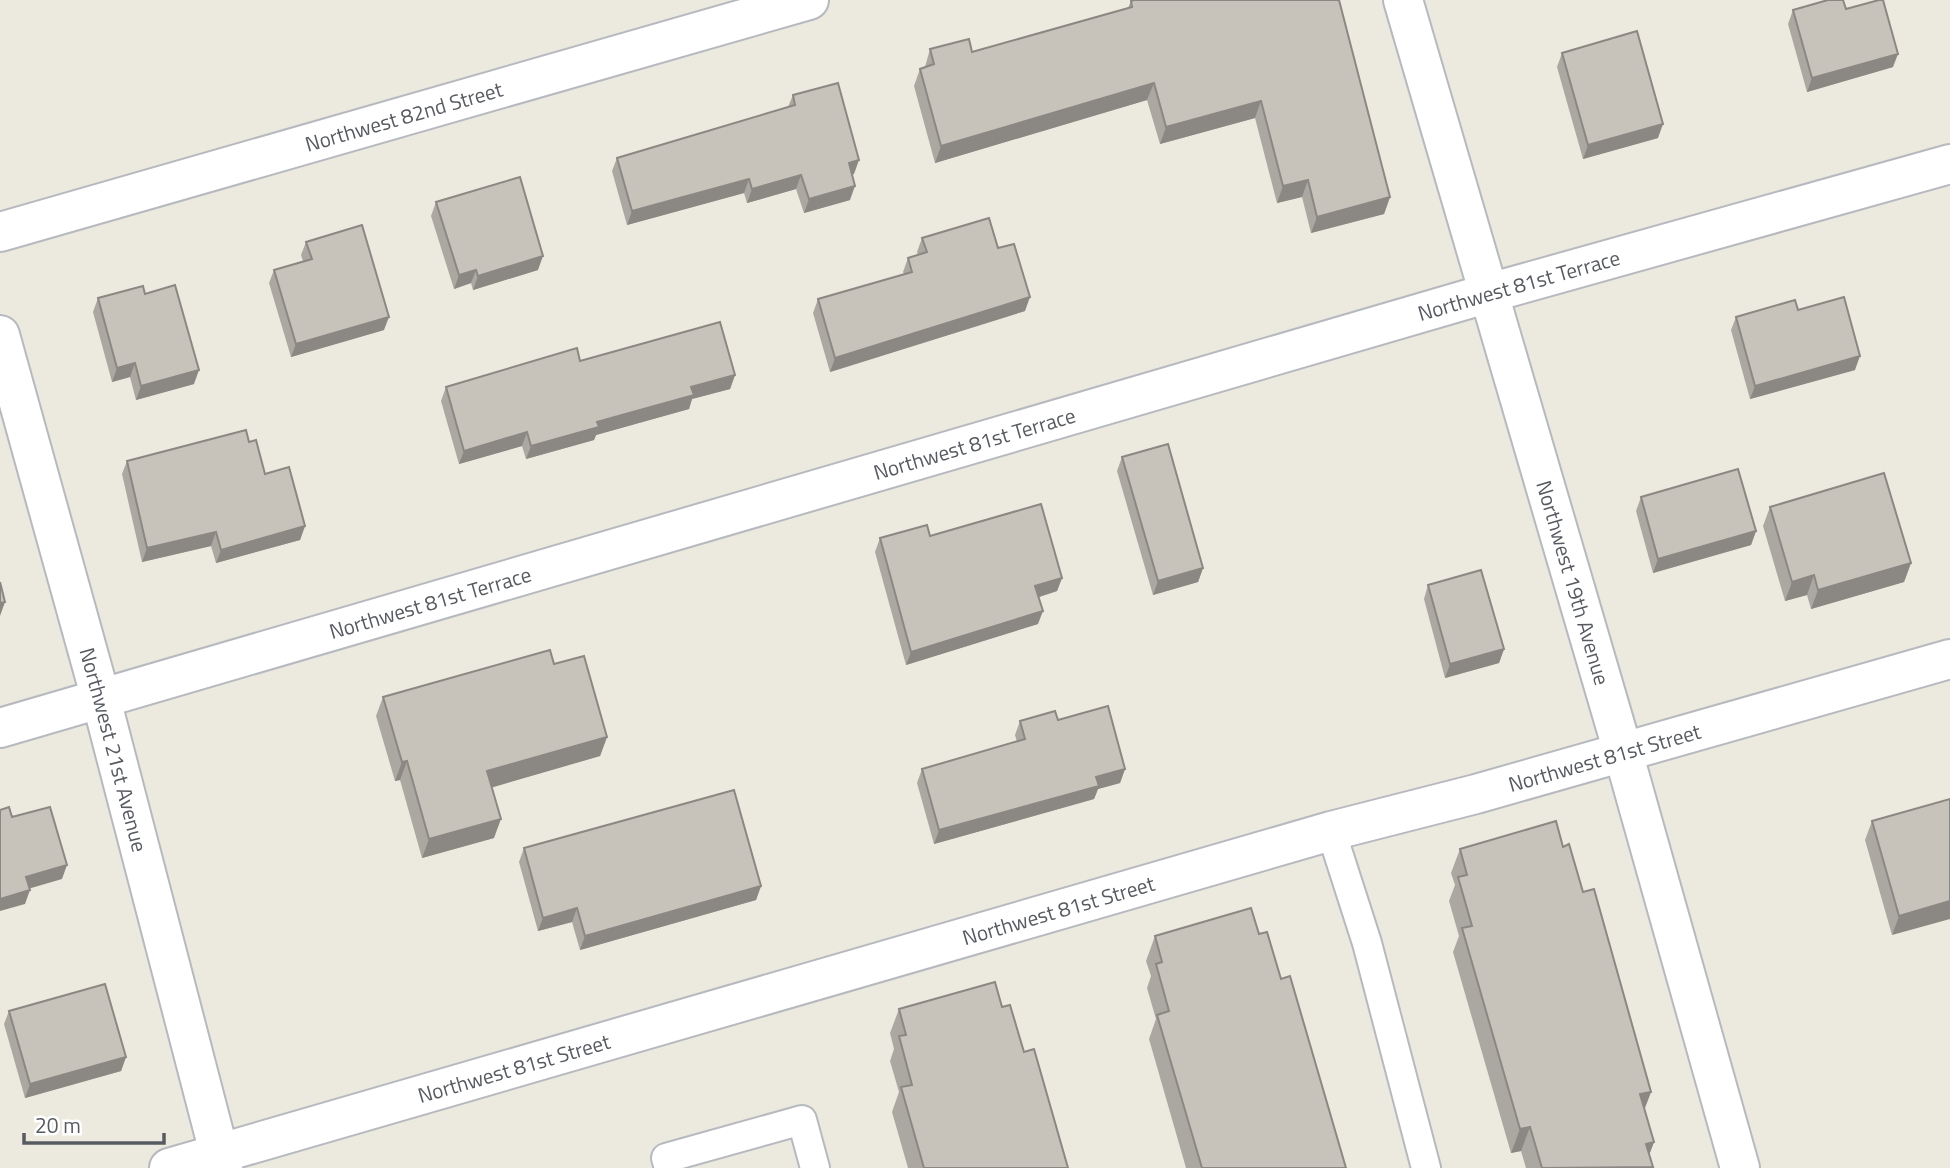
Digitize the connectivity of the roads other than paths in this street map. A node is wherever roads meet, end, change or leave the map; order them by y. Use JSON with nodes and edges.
{"nodes":[{"id":1,"x":809,"y":0,"type":"edge"},
{"id":2,"x":1403,"y":0,"type":"edge"},
{"id":3,"x":1950,"y":164,"type":"edge"},
{"id":4,"x":0,"y":232,"type":"edge"},
{"id":5,"x":1489,"y":293,"type":"junction"},
{"id":6,"x":0,"y":335,"type":"edge"},
{"id":7,"x":1950,"y":659,"type":"edge"},
{"id":8,"x":100,"y":699,"type":"junction"},
{"id":9,"x":0,"y":728,"type":"edge"},
{"id":10,"x":1623,"y":752,"type":"junction"},
{"id":11,"x":1331,"y":831,"type":"junction"},
{"id":12,"x":220,"y":1161,"type":"edge"},
{"id":13,"x":169,"y":1168,"type":"edge"},
{"id":14,"x":668,"y":1168,"type":"edge"},
{"id":15,"x":815,"y":1168,"type":"edge"},
{"id":16,"x":1426,"y":1168,"type":"edge"},
{"id":17,"x":1740,"y":1168,"type":"edge"}],
"edges":[{"from":1,"to":4,"type":"street","name":"Northwest 82nd Street"},
{"from":2,"to":5,"type":"street","name":"Northwest 19th Avenue"},
{"from":3,"to":5,"type":"street","name":"Northwest 81st Terrace"},
{"from":5,"to":8,"type":"street","name":"Northwest 81st Terrace"},
{"from":5,"to":10,"type":"street","name":"Northwest 19th Avenue"},
{"from":6,"to":8,"type":"street","name":"Northwest 21st Avenue"},
{"from":7,"to":10,"type":"street","name":"Northwest 81st Street"},
{"from":8,"to":9,"type":"street","name":"Northwest 81st Terrace"},
{"from":8,"to":12,"type":"street","name":"Northwest 21st Avenue"},
{"from":10,"to":11,"type":"street","name":"Northwest 81st Street"},
{"from":10,"to":17,"type":"street","name":"Northwest 19th Avenue"},
{"from":11,"to":12,"type":"street","name":"Northwest 81st Street"},
{"from":11,"to":16,"type":"lane"},
{"from":12,"to":13,"type":"street","name":"Northwest 81st Street"},
{"from":14,"to":15,"type":"lane"}]}
